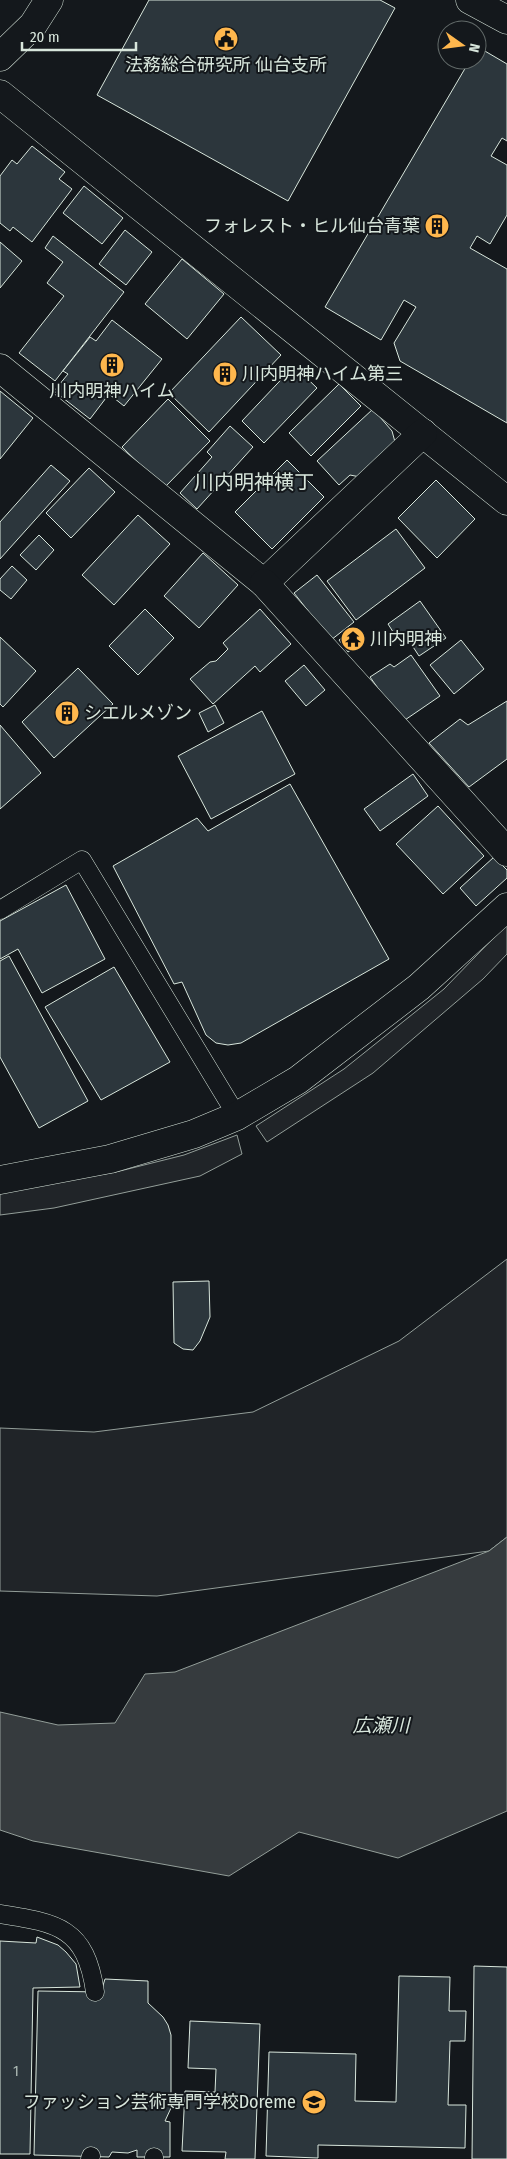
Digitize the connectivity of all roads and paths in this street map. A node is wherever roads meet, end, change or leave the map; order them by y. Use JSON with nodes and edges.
{"nodes":[{"id":1,"x":49,"y":0,"type":"edge"},
{"id":2,"x":470,"y":0,"type":"edge"},
{"id":3,"x":507,"y":20,"type":"edge"},
{"id":4,"x":0,"y":57,"type":"edge"},
{"id":5,"x":0,"y":94,"type":"edge"},
{"id":6,"x":0,"y":368,"type":"edge"},
{"id":7,"x":424,"y":433,"type":"junction"},
{"id":8,"x":507,"y":501,"type":"edge"},
{"id":9,"x":264,"y":583,"type":"junction"},
{"id":10,"x":507,"y":852,"type":"edge"},
{"id":11,"x":507,"y":907,"type":"edge"},
{"id":12,"x":0,"y":910,"type":"edge"},
{"id":13,"x":238,"y":1116,"type":"junction"},
{"id":14,"x":0,"y":1180,"type":"edge"},
{"id":15,"x":0,"y":1914,"type":"edge"},
{"id":16,"x":95,"y":1992,"type":"dead end"}],
"edges":[{"from":1,"to":4,"type":"street"},
{"from":2,"to":3,"type":"street"},
{"from":5,"to":7,"type":"street"},
{"from":6,"to":9,"type":"street"},
{"from":7,"to":8,"type":"street"},
{"from":7,"to":9,"type":"street"},
{"from":9,"to":10,"type":"street"},
{"from":11,"to":13,"type":"street"},
{"from":12,"to":13,"type":"lane"},
{"from":13,"to":14,"type":"street"},
{"from":15,"to":16,"type":"lane"}]}
